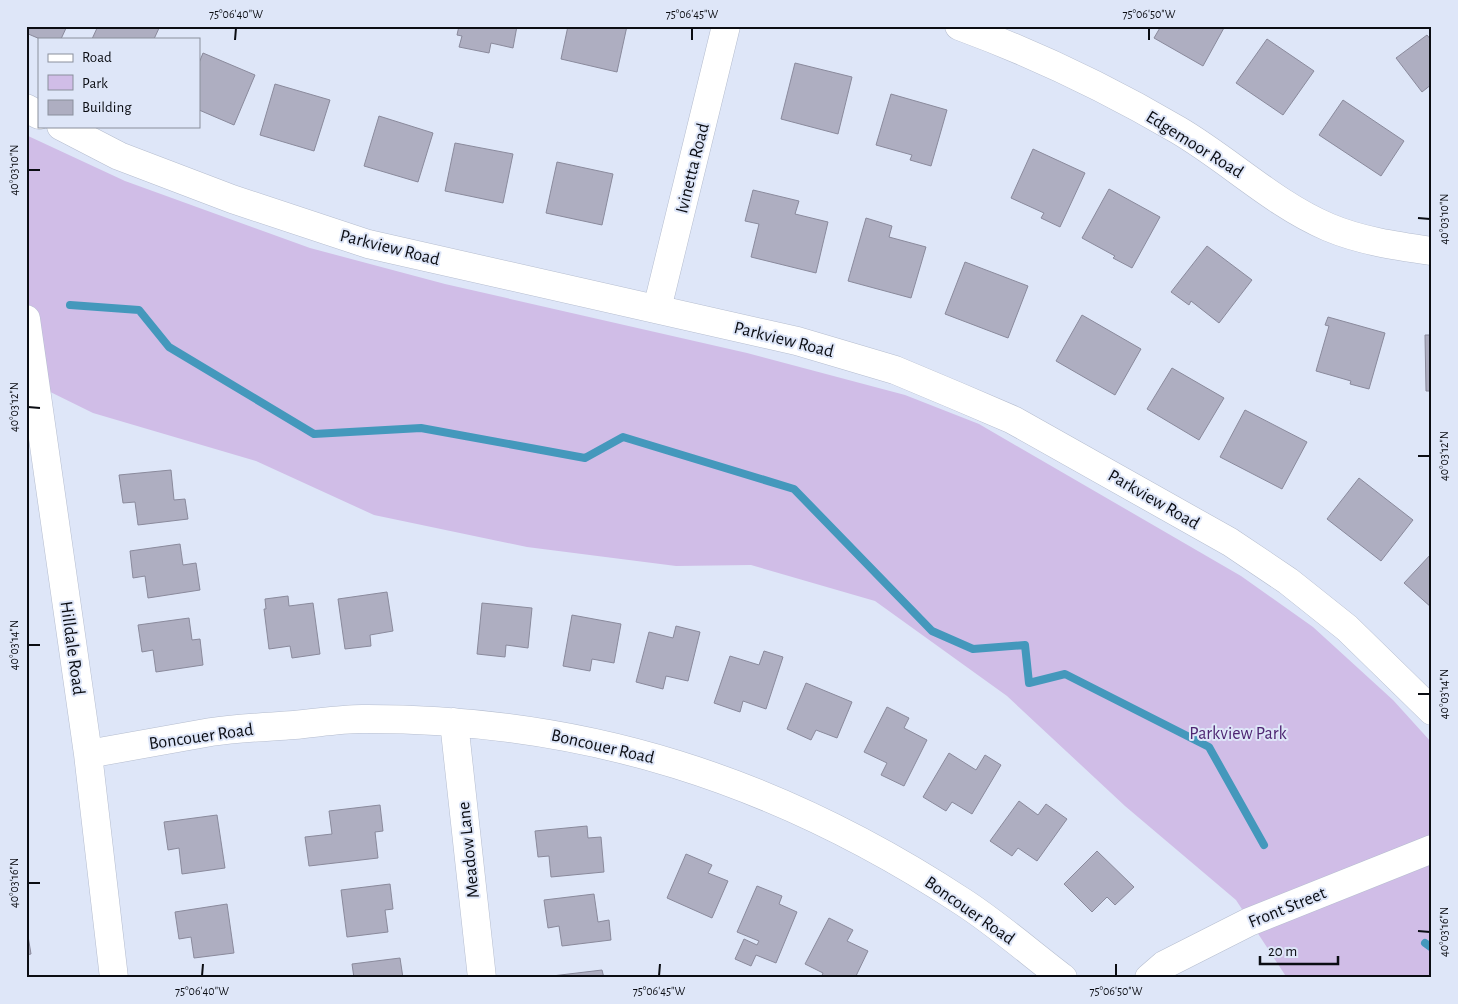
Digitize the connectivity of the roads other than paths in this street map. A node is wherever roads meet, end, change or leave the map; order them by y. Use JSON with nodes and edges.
{"nodes":[{"id":1,"x":726,"y":26,"type":"edge"},
{"id":2,"x":959,"y":26,"type":"edge"},
{"id":3,"x":26,"y":108,"type":"edge"},
{"id":4,"x":38,"y":114,"type":"edge"},
{"id":5,"x":65,"y":128,"type":"edge"},
{"id":6,"x":1432,"y":251,"type":"edge"},
{"id":7,"x":658,"y":309,"type":"junction"},
{"id":8,"x":26,"y":319,"type":"edge"},
{"id":9,"x":1432,"y":711,"type":"edge"},
{"id":10,"x":454,"y":722,"type":"junction"},
{"id":11,"x":88,"y":754,"type":"junction"},
{"id":12,"x":1432,"y":849,"type":"edge"},
{"id":13,"x":114,"y":978,"type":"edge"},
{"id":14,"x":482,"y":978,"type":"edge"},
{"id":15,"x":1062,"y":978,"type":"edge"},
{"id":16,"x":1149,"y":978,"type":"edge"}],
"edges":[{"from":1,"to":7,"type":"street","name":"Ivinetta Road"},
{"from":2,"to":6,"type":"street","name":"Edgemoor Road"},
{"from":3,"to":4,"type":"street"},
{"from":5,"to":7,"type":"street","name":"Parkview Road"},
{"from":7,"to":9,"type":"street","name":"Parkview Road"},
{"from":8,"to":11,"type":"street","name":"Hilldale Road"},
{"from":10,"to":11,"type":"street","name":"Boncouer Road"},
{"from":10,"to":14,"type":"street","name":"Meadow Lane"},
{"from":10,"to":15,"type":"street","name":"Boncouer Road"},
{"from":11,"to":13,"type":"street","name":"Hilldale Road"},
{"from":12,"to":16,"type":"street","name":"Front Street"}]}
